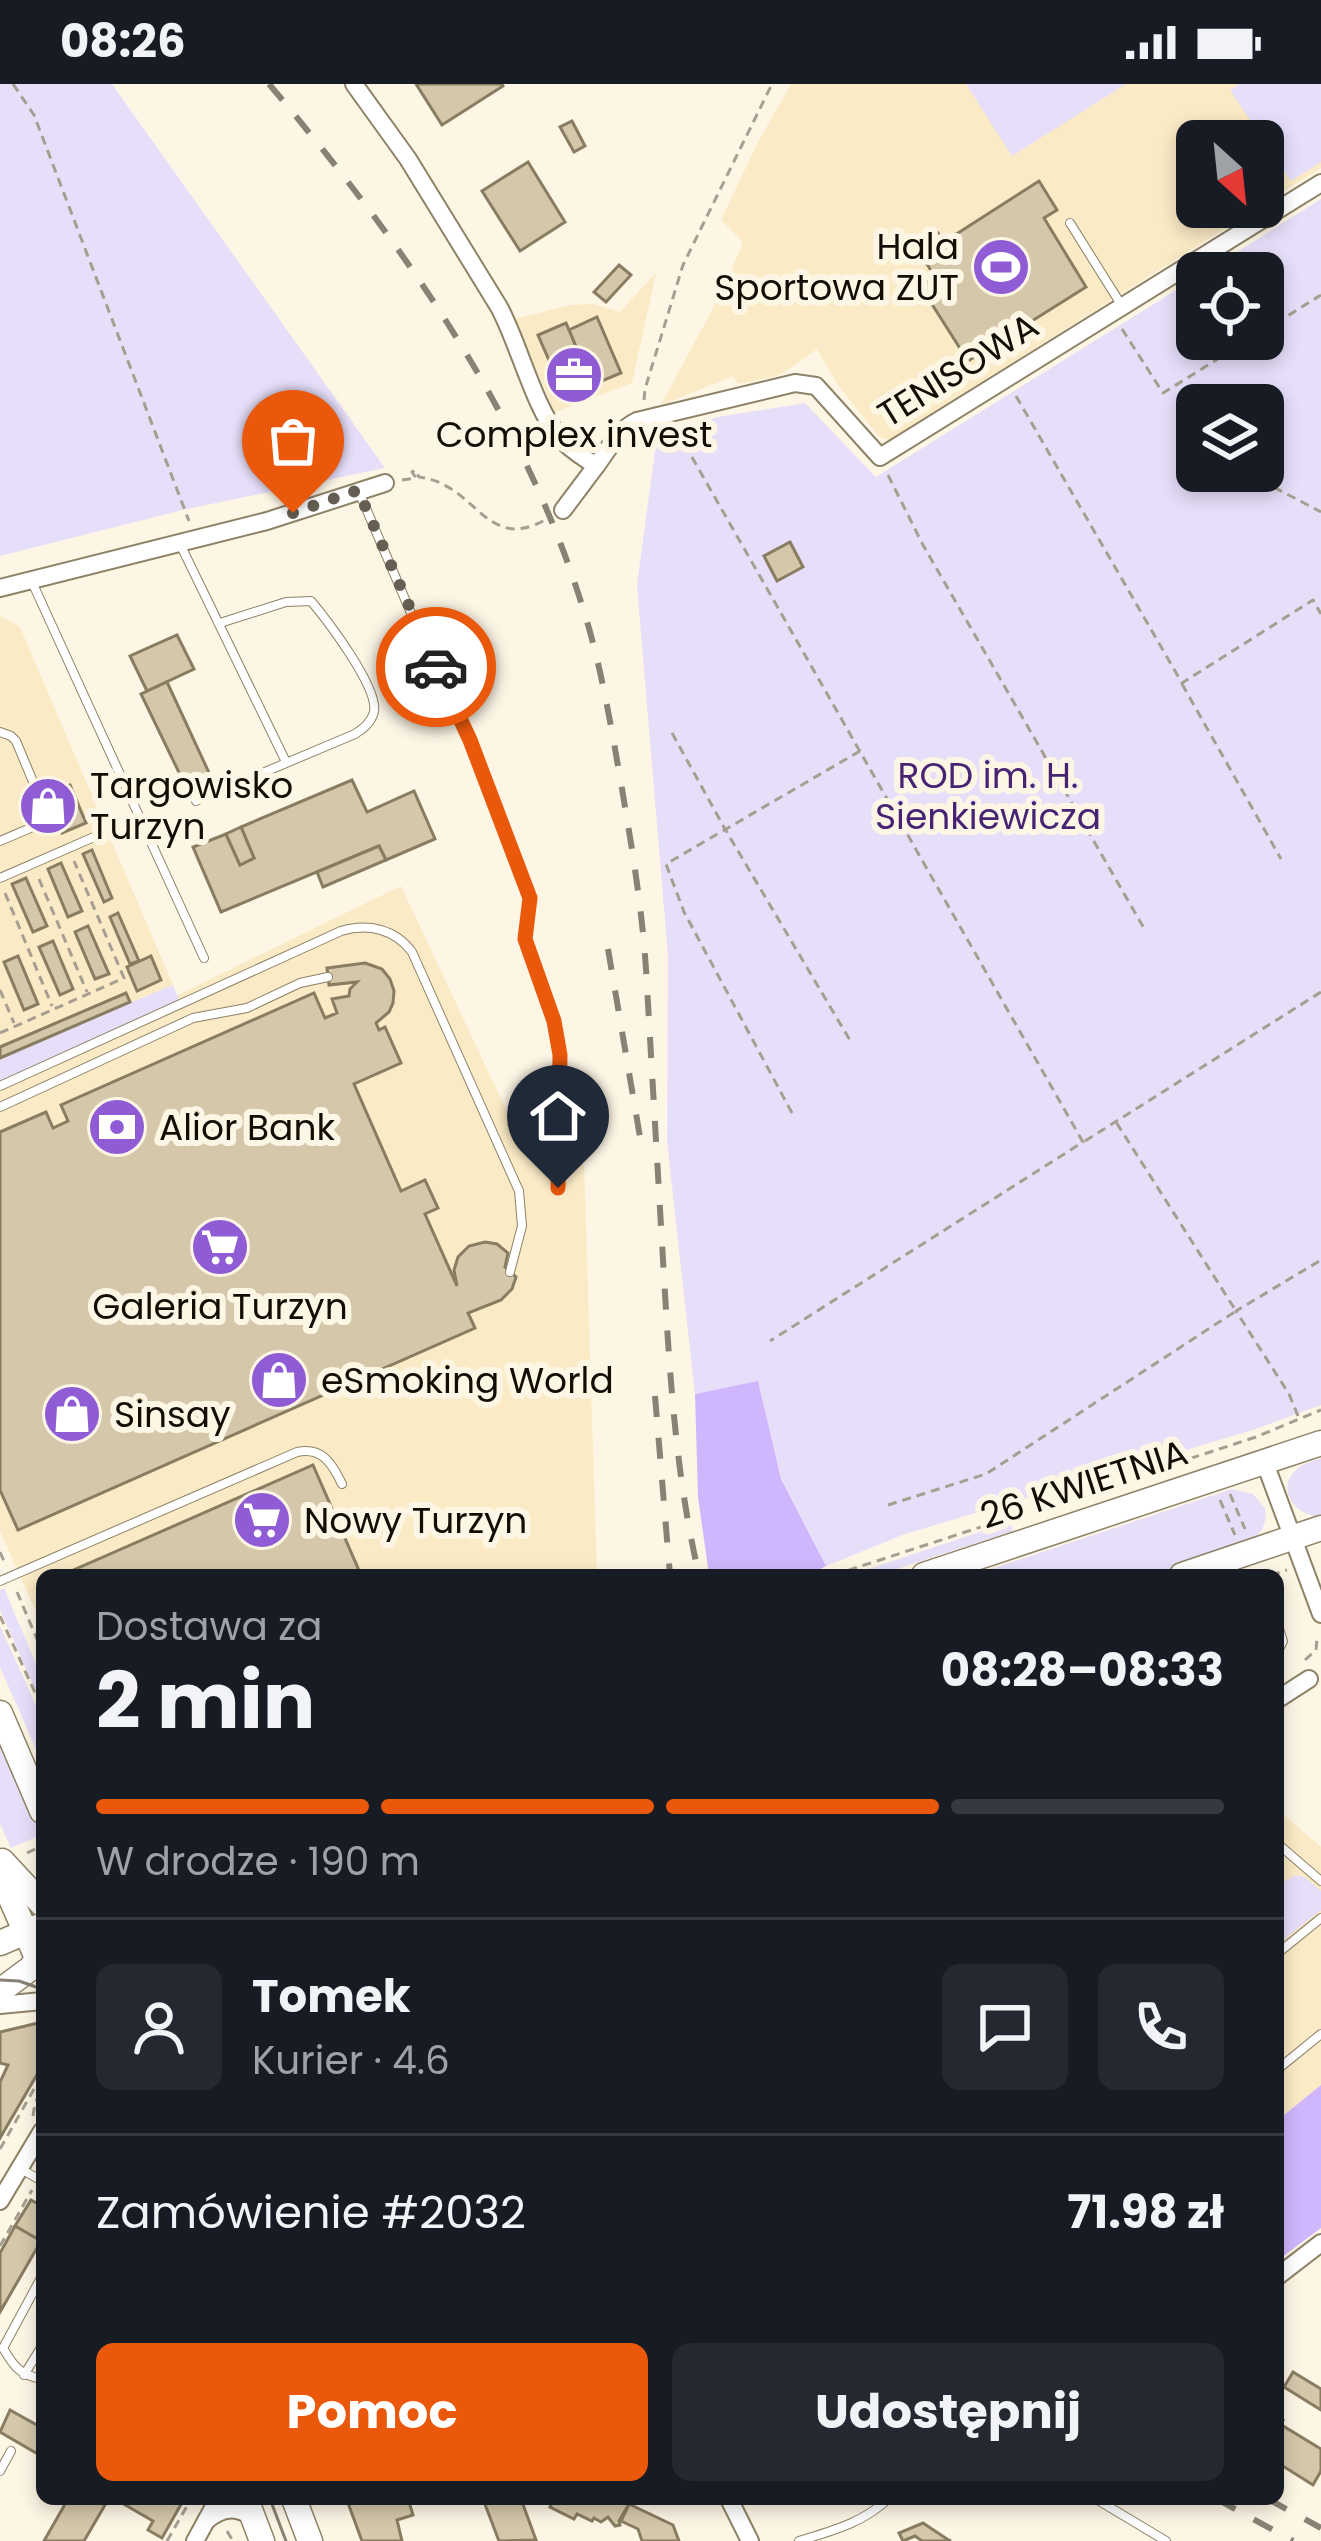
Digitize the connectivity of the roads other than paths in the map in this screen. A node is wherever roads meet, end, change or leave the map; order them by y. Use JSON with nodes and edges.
{"nodes":[{"id":1,"x":354,"y":84,"type":"edge"},
{"id":2,"x":1321,"y":183,"type":"edge"},
{"id":3,"x":1070,"y":223,"type":"dead end"},
{"id":4,"x":1122,"y":307,"type":"junction"},
{"id":5,"x":596,"y":466,"type":"junction"},
{"id":6,"x":385,"y":483,"type":"road end"},
{"id":7,"x":358,"y":490,"type":"junction"},
{"id":8,"x":563,"y":510,"type":"road end"},
{"id":9,"x":180,"y":544,"type":"junction"},
{"id":10,"x":32,"y":580,"type":"junction"},
{"id":11,"x":0,"y":588,"type":"edge"},
{"id":12,"x":220,"y":623,"type":"junction"},
{"id":13,"x":0,"y":732,"type":"edge"},
{"id":14,"x":286,"y":763,"type":"junction"},
{"id":15,"x":196,"y":801,"type":"dead end"},
{"id":16,"x":94,"y":837,"type":"dead end"},
{"id":17,"x":0,"y":841,"type":"edge"},
{"id":18,"x":0,"y":879,"type":"edge"},
{"id":19,"x":205,"y":958,"type":"dead end"},
{"id":20,"x":328,"y":976,"type":"dead end"},
{"id":21,"x":0,"y":1086,"type":"edge"},
{"id":22,"x":0,"y":1107,"type":"edge"},
{"id":23,"x":558,"y":1188,"type":"dead end"},
{"id":24,"x":510,"y":1272,"type":"dead end"},
{"id":25,"x":1321,"y":1443,"type":"edge"},
{"id":26,"x":1265,"y":1462,"type":"junction"},
{"id":27,"x":342,"y":1484,"type":"dead end"},
{"id":28,"x":1321,"y":1528,"type":"edge"},
{"id":29,"x":1293,"y":1538,"type":"junction"},
{"id":30,"x":943,"y":1569,"type":"edge"},
{"id":31,"x":1200,"y":1569,"type":"edge"},
{"id":32,"x":5,"y":1578,"type":"edge"},
{"id":33,"x":1321,"y":1614,"type":"edge"},
{"id":34,"x":1308,"y":1673,"type":"edge"},
{"id":35,"x":1284,"y":1694,"type":"edge"},
{"id":36,"x":0,"y":1713,"type":"edge"},
{"id":37,"x":36,"y":1797,"type":"edge"},
{"id":38,"x":1284,"y":1849,"type":"edge"},
{"id":39,"x":5,"y":1864,"type":"edge"},
{"id":40,"x":1321,"y":1881,"type":"edge"},
{"id":41,"x":36,"y":1898,"type":"edge"},
{"id":42,"x":1321,"y":1918,"type":"edge"},
{"id":43,"x":36,"y":1944,"type":"edge"},
{"id":44,"x":0,"y":1947,"type":"edge"},
{"id":45,"x":1284,"y":1948,"type":"edge"},
{"id":46,"x":36,"y":1949,"type":"edge"},
{"id":47,"x":36,"y":1952,"type":"edge"},
{"id":48,"x":36,"y":1986,"type":"edge"},
{"id":49,"x":0,"y":1998,"type":"edge"},
{"id":50,"x":36,"y":2001,"type":"edge"},
{"id":51,"x":1321,"y":2034,"type":"edge"},
{"id":52,"x":1284,"y":2063,"type":"edge"},
{"id":53,"x":36,"y":2141,"type":"edge"},
{"id":54,"x":20,"y":2168,"type":"junction"},
{"id":55,"x":36,"y":2178,"type":"edge"},
{"id":56,"x":0,"y":2200,"type":"edge"},
{"id":57,"x":1321,"y":2243,"type":"edge"},
{"id":58,"x":1284,"y":2271,"type":"edge"},
{"id":59,"x":36,"y":2287,"type":"edge"},
{"id":60,"x":36,"y":2356,"type":"edge"},
{"id":61,"x":24,"y":2375,"type":"junction"},
{"id":62,"x":36,"y":2378,"type":"edge"},
{"id":63,"x":11,"y":2451,"type":"dead end"},
{"id":64,"x":0,"y":2471,"type":"edge"},
{"id":65,"x":215,"y":2505,"type":"edge"},
{"id":66,"x":296,"y":2505,"type":"edge"},
{"id":67,"x":732,"y":2505,"type":"edge"},
{"id":68,"x":881,"y":2505,"type":"edge"},
{"id":69,"x":1106,"y":2505,"type":"edge"},
{"id":70,"x":254,"y":2520,"type":"edge"},
{"id":71,"x":206,"y":2521,"type":"junction"},
{"id":72,"x":195,"y":2541,"type":"edge"},
{"id":73,"x":310,"y":2541,"type":"edge"},
{"id":74,"x":750,"y":2541,"type":"edge"},
{"id":75,"x":799,"y":2541,"type":"edge"},
{"id":76,"x":1166,"y":2541,"type":"edge"}],
"edges":[{"from":1,"to":5,"type":"street"},
{"from":2,"to":4,"type":"street","name":"TENISOWA"},
{"from":3,"to":4,"type":"lane"},
{"from":4,"to":5,"type":"street","name":"TENISOWA"},
{"from":5,"to":8,"type":"street","name":"TENISOWA"},
{"from":6,"to":7,"type":"street"},
{"from":7,"to":9,"type":"street"},
{"from":7,"to":23,"type":"lane"},
{"from":9,"to":10,"type":"street"},
{"from":9,"to":12,"type":"lane"},
{"from":10,"to":11,"type":"street"},
{"from":10,"to":19,"type":"lane"},
{"from":12,"to":14,"type":"lane"},
{"from":12,"to":14,"type":"lane"},
{"from":13,"to":17,"type":"lane"},
{"from":14,"to":15,"type":"lane"},
{"from":16,"to":18,"type":"lane"},
{"from":20,"to":22,"type":"lane"},
{"from":21,"to":24,"type":"lane"},
{"from":25,"to":26,"type":"street","name":"26 KWIETNIA"},
{"from":26,"to":29,"type":"street"},
{"from":26,"to":30,"type":"street","name":"26 KWIETNIA"},
{"from":27,"to":32,"type":"lane"},
{"from":28,"to":29,"type":"street"},
{"from":29,"to":31,"type":"street"},
{"from":29,"to":33,"type":"street"},
{"from":34,"to":35,"type":"street"},
{"from":36,"to":37,"type":"street"},
{"from":38,"to":40,"type":"lane"},
{"from":39,"to":41,"type":"street"},
{"from":39,"to":43,"type":"street"},
{"from":42,"to":45,"type":"lane"},
{"from":44,"to":46,"type":"street"},
{"from":47,"to":49,"type":"street"},
{"from":48,"to":49,"type":"street"},
{"from":49,"to":50,"type":"street"},
{"from":51,"to":52,"type":"lane"},
{"from":53,"to":54,"type":"street"},
{"from":54,"to":55,"type":"lane"},
{"from":54,"to":56,"type":"street"},
{"from":57,"to":58,"type":"street"},
{"from":59,"to":61,"type":"lane"},
{"from":60,"to":61,"type":"lane"},
{"from":61,"to":62,"type":"lane"},
{"from":63,"to":64,"type":"lane"},
{"from":65,"to":71,"type":"street"},
{"from":66,"to":73,"type":"street"},
{"from":67,"to":74,"type":"street"},
{"from":68,"to":75,"type":"lane"},
{"from":69,"to":76,"type":"lane"},
{"from":70,"to":71,"type":"street"},
{"from":71,"to":72,"type":"street"}]}
